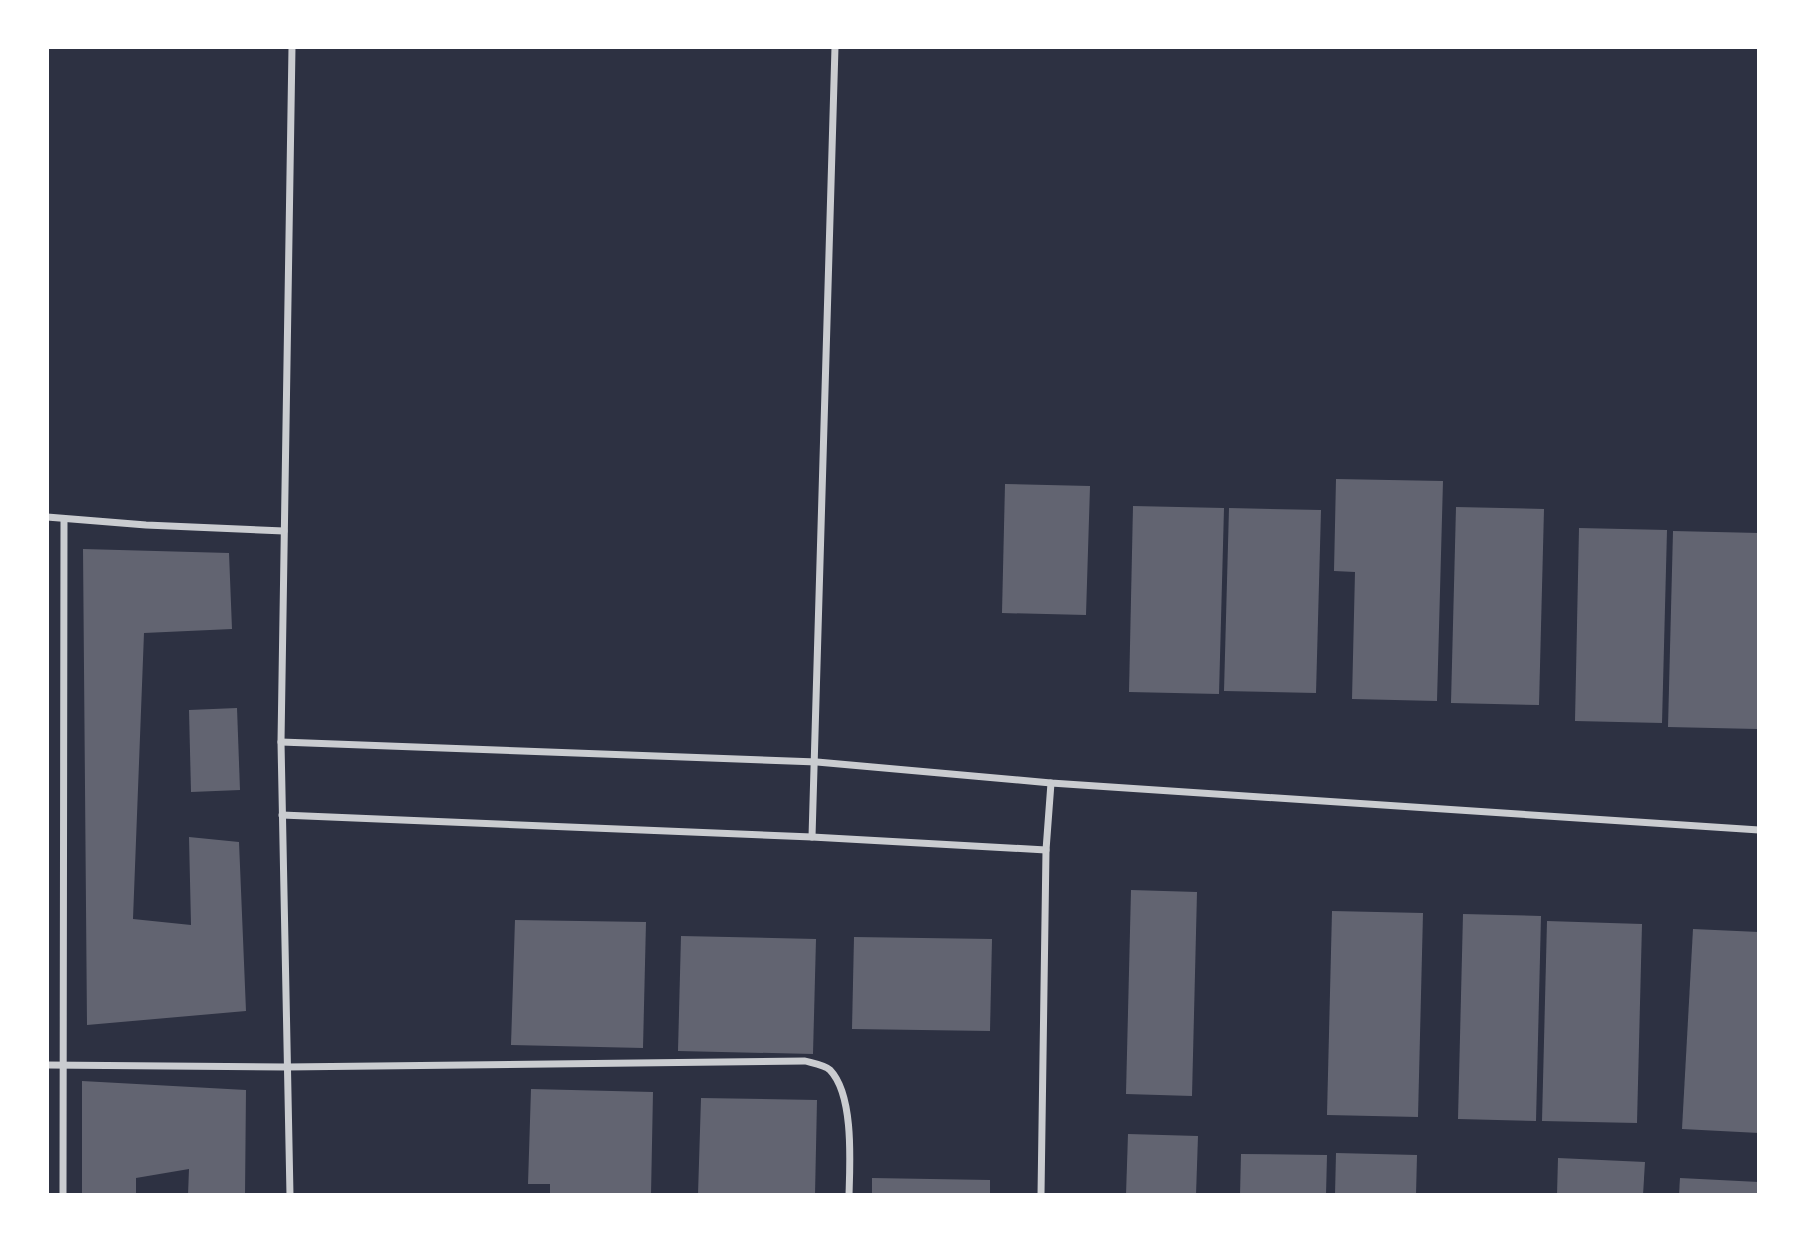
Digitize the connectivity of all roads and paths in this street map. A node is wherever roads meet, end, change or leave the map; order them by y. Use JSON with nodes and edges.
{"nodes":[{"id":1,"x":292,"y":47,"type":"edge"},
{"id":2,"x":835,"y":47,"type":"edge"},
{"id":3,"x":47,"y":517,"type":"edge"},
{"id":4,"x":64,"y":520,"type":"junction"},
{"id":5,"x":284,"y":531,"type":"junction"},
{"id":6,"x":281,"y":742,"type":"junction"},
{"id":7,"x":817,"y":762,"type":"junction"},
{"id":8,"x":1051,"y":783,"type":"junction"},
{"id":9,"x":282,"y":815,"type":"junction"},
{"id":10,"x":1759,"y":830,"type":"edge"},
{"id":11,"x":812,"y":836,"type":"junction"},
{"id":12,"x":1046,"y":850,"type":"junction"},
{"id":13,"x":47,"y":1065,"type":"edge"},
{"id":14,"x":64,"y":1066,"type":"junction"},
{"id":15,"x":286,"y":1067,"type":"junction"},
{"id":16,"x":63,"y":1195,"type":"edge"},
{"id":17,"x":290,"y":1195,"type":"edge"},
{"id":18,"x":849,"y":1195,"type":"edge"},
{"id":19,"x":1041,"y":1195,"type":"edge"}],
"edges":[{"from":1,"to":5,"type":"street"},
{"from":2,"to":7,"type":"street"},
{"from":3,"to":4,"type":"street"},
{"from":4,"to":5,"type":"street"},
{"from":4,"to":14,"type":"street"},
{"from":5,"to":6,"type":"street"},
{"from":6,"to":7,"type":"street"},
{"from":6,"to":9,"type":"street"},
{"from":7,"to":8,"type":"street"},
{"from":7,"to":11,"type":"street"},
{"from":8,"to":10,"type":"street"},
{"from":8,"to":12,"type":"street"},
{"from":9,"to":11,"type":"street"},
{"from":9,"to":15,"type":"street"},
{"from":11,"to":12,"type":"street"},
{"from":12,"to":19,"type":"street"},
{"from":13,"to":14,"type":"street"},
{"from":14,"to":15,"type":"street"},
{"from":14,"to":16,"type":"street"},
{"from":15,"to":17,"type":"street"},
{"from":15,"to":18,"type":"street"}]}
